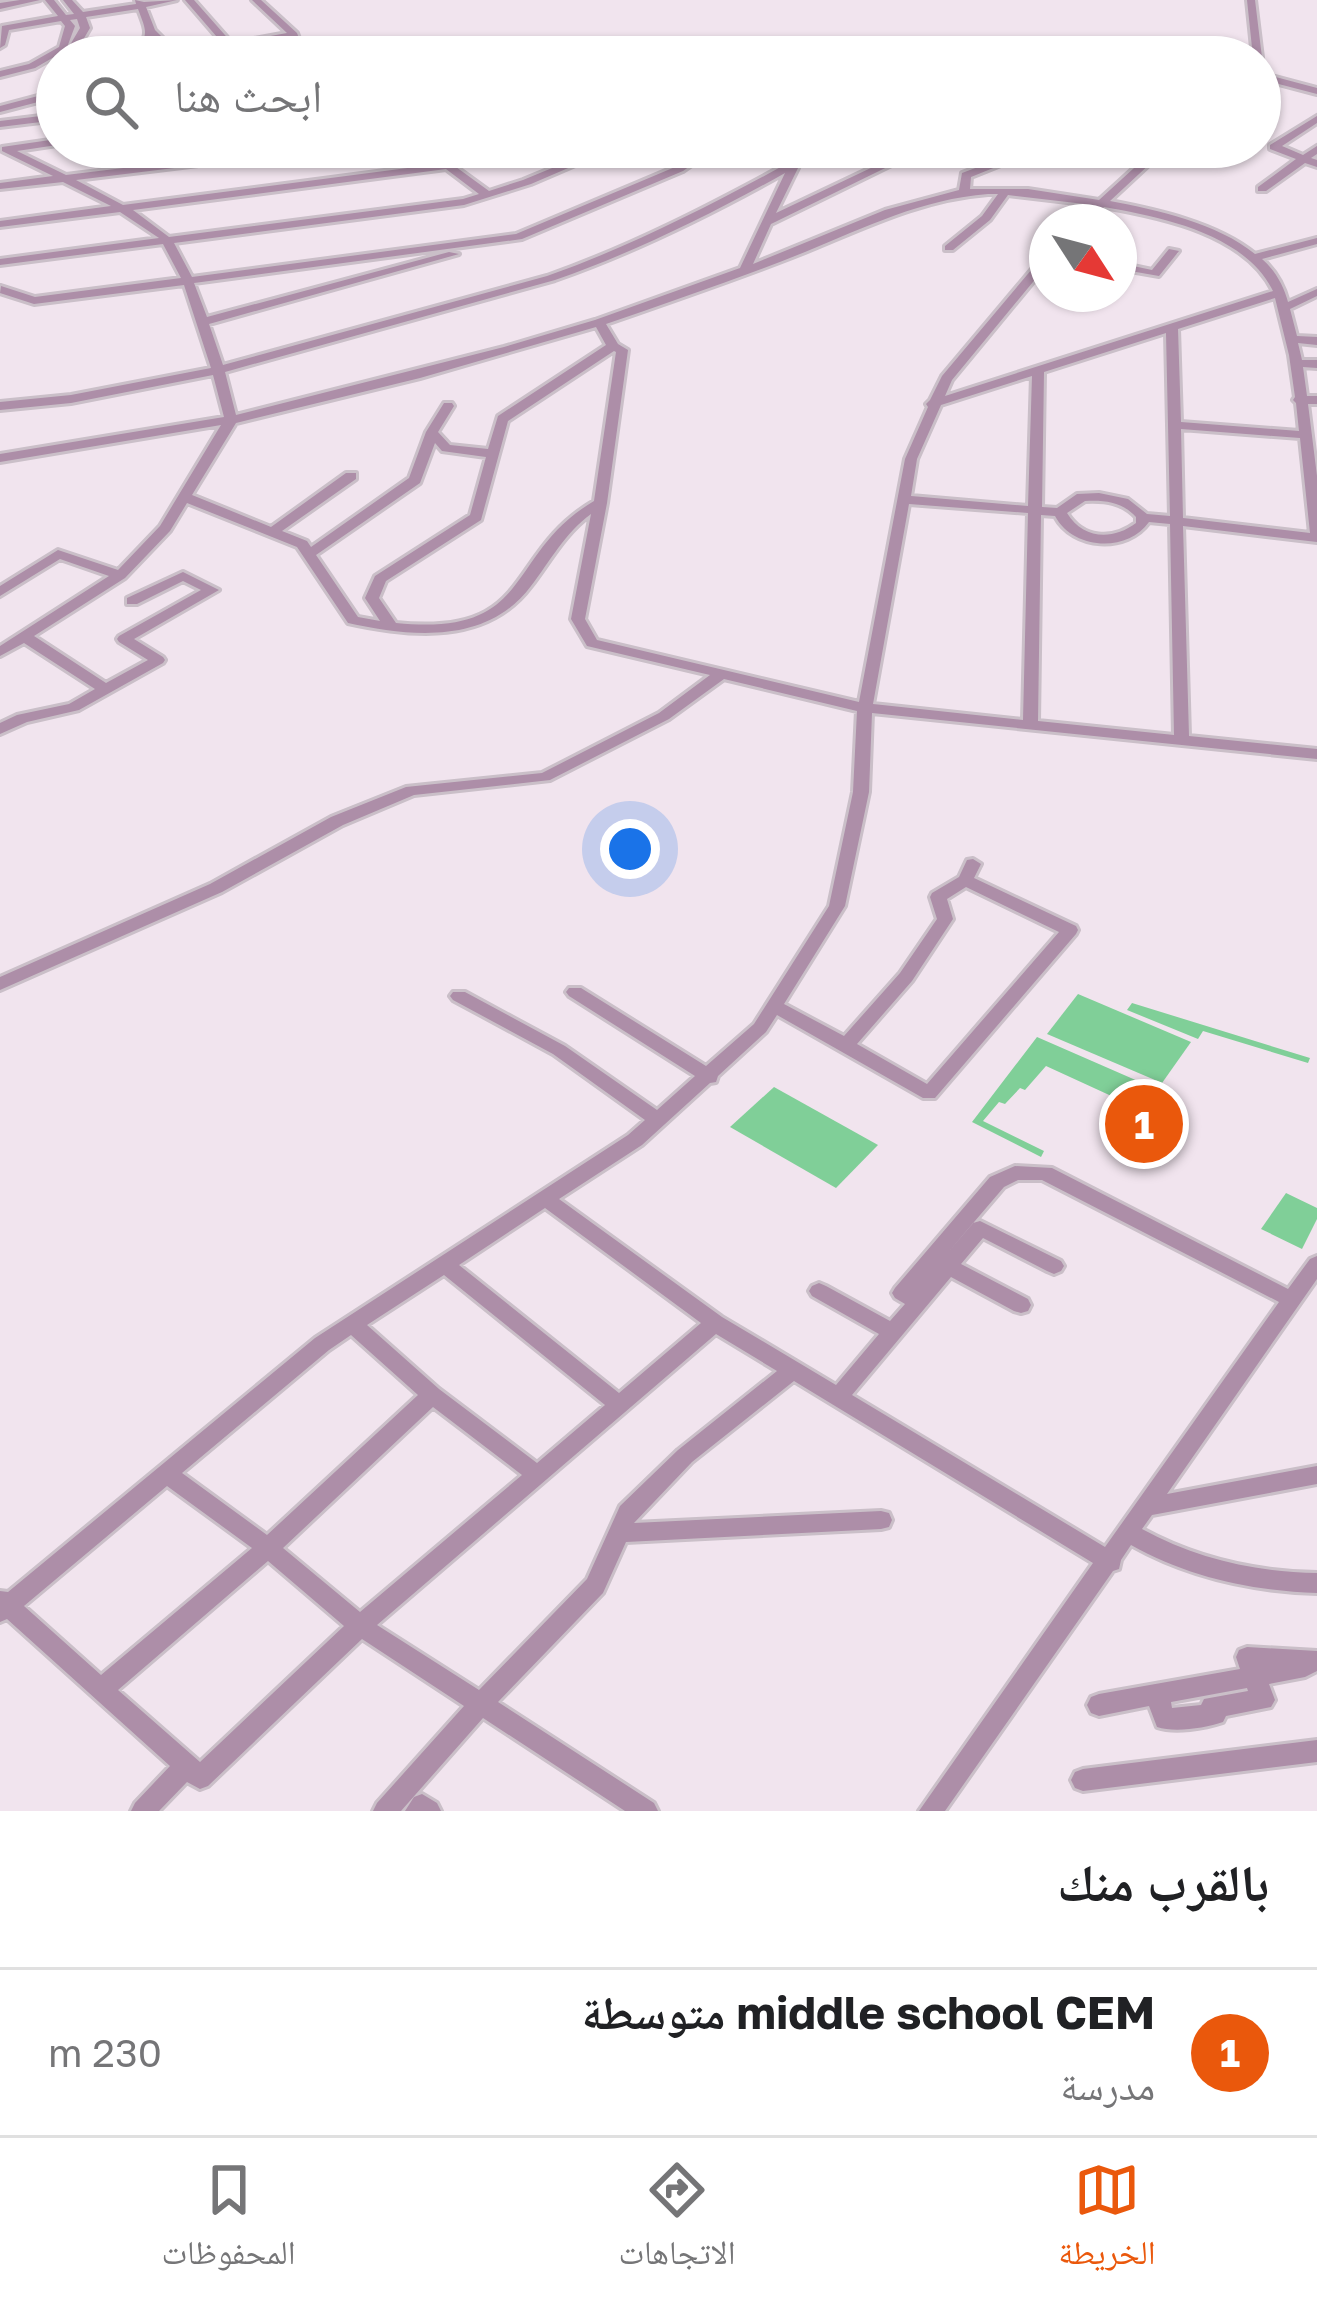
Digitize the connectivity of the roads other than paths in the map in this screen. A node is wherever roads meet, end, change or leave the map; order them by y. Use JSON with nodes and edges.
{"nodes":[{"id":1,"x":36,"y":0,"type":"edge"},
{"id":2,"x":49,"y":0,"type":"edge"},
{"id":3,"x":67,"y":0,"type":"edge"},
{"id":4,"x":173,"y":0,"type":"edge"},
{"id":5,"x":188,"y":0,"type":"edge"},
{"id":6,"x":256,"y":0,"type":"edge"},
{"id":7,"x":1251,"y":0,"type":"edge"},
{"id":8,"x":140,"y":3,"type":"edge"},
{"id":9,"x":0,"y":5,"type":"edge"},
{"id":10,"x":81,"y":16,"type":"junction"},
{"id":11,"x":63,"y":19,"type":"junction"},
{"id":12,"x":2,"y":24,"type":"edge"},
{"id":13,"x":151,"y":31,"type":"junction"},
{"id":14,"x":294,"y":35,"type":"joint"},
{"id":15,"x":70,"y":36,"type":"edge"},
{"id":16,"x":83,"y":36,"type":"edge"},
{"id":17,"x":150,"y":36,"type":"edge"},
{"id":18,"x":156,"y":36,"type":"edge"},
{"id":19,"x":224,"y":36,"type":"edge"},
{"id":20,"x":288,"y":36,"type":"edge"},
{"id":21,"x":1255,"y":36,"type":"edge"},
{"id":22,"x":0,"y":45,"type":"edge"},
{"id":23,"x":36,"y":64,"type":"edge"},
{"id":24,"x":36,"y":68,"type":"edge"},
{"id":25,"x":0,"y":77,"type":"edge"},
{"id":26,"x":1281,"y":81,"type":"edge"},
{"id":27,"x":1317,"y":92,"type":"edge"},
{"id":28,"x":36,"y":100,"type":"edge"},
{"id":29,"x":0,"y":109,"type":"edge"},
{"id":30,"x":1317,"y":119,"type":"edge"},
{"id":31,"x":36,"y":120,"type":"edge"},
{"id":32,"x":0,"y":126,"type":"edge"},
{"id":33,"x":1281,"y":142,"type":"edge"},
{"id":34,"x":7,"y":149,"type":"edge"},
{"id":35,"x":1317,"y":149,"type":"edge"},
{"id":36,"x":1281,"y":150,"type":"edge"},
{"id":37,"x":1302,"y":159,"type":"junction"},
{"id":38,"x":1317,"y":164,"type":"edge"},
{"id":39,"x":36,"y":165,"type":"edge"},
{"id":40,"x":42,"y":168,"type":"edge"},
{"id":41,"x":144,"y":168,"type":"edge"},
{"id":42,"x":433,"y":168,"type":"edge"},
{"id":43,"x":451,"y":168,"type":"edge"},
{"id":44,"x":559,"y":168,"type":"edge"},
{"id":45,"x":682,"y":168,"type":"edge"},
{"id":46,"x":785,"y":168,"type":"edge"},
{"id":47,"x":792,"y":168,"type":"edge"},
{"id":48,"x":879,"y":168,"type":"edge"},
{"id":49,"x":986,"y":168,"type":"edge"},
{"id":50,"x":1138,"y":168,"type":"edge"},
{"id":51,"x":60,"y":178,"type":"junction"},
{"id":52,"x":0,"y":186,"type":"edge"},
{"id":53,"x":1262,"y":189,"type":"dead end"},
{"id":54,"x":964,"y":192,"type":"junction"},
{"id":55,"x":1005,"y":192,"type":"junction"},
{"id":56,"x":489,"y":196,"type":"junction"},
{"id":57,"x":1099,"y":202,"type":"junction"},
{"id":58,"x":118,"y":209,"type":"junction"},
{"id":59,"x":765,"y":223,"type":"junction"},
{"id":60,"x":0,"y":224,"type":"edge"},
{"id":61,"x":518,"y":237,"type":"junction"},
{"id":62,"x":1317,"y":241,"type":"edge"},
{"id":63,"x":167,"y":242,"type":"junction"},
{"id":64,"x":949,"y":248,"type":"dead end"},
{"id":65,"x":1174,"y":251,"type":"dead end"},
{"id":66,"x":1256,"y":257,"type":"junction"},
{"id":67,"x":0,"y":262,"type":"edge"},
{"id":68,"x":745,"y":268,"type":"junction"},
{"id":69,"x":1137,"y":270,"type":"edge"},
{"id":70,"x":186,"y":280,"type":"junction"},
{"id":71,"x":1029,"y":280,"type":"edge"},
{"id":72,"x":2,"y":289,"type":"edge"},
{"id":73,"x":1317,"y":292,"type":"edge"},
{"id":74,"x":1285,"y":299,"type":"junction"},
{"id":75,"x":599,"y":322,"type":"junction"},
{"id":76,"x":200,"y":323,"type":"junction"},
{"id":77,"x":1172,"y":326,"type":"junction"},
{"id":78,"x":1291,"y":339,"type":"junction"},
{"id":79,"x":1316,"y":340,"type":"edge"},
{"id":80,"x":613,"y":346,"type":"junction"},
{"id":81,"x":1295,"y":367,"type":"junction"},
{"id":82,"x":1317,"y":368,"type":"edge"},
{"id":83,"x":1038,"y":370,"type":"junction"},
{"id":84,"x":221,"y":373,"type":"junction"},
{"id":85,"x":1299,"y":400,"type":"junction"},
{"id":86,"x":1317,"y":400,"type":"edge"},
{"id":87,"x":932,"y":404,"type":"junction"},
{"id":88,"x":0,"y":406,"type":"edge"},
{"id":89,"x":448,"y":406,"type":"dead end"},
{"id":90,"x":231,"y":420,"type":"junction"},
{"id":91,"x":1175,"y":425,"type":"junction"},
{"id":92,"x":432,"y":432,"type":"junction"},
{"id":93,"x":1304,"y":435,"type":"junction"},
{"id":94,"x":493,"y":454,"type":"junction"},
{"id":95,"x":0,"y":458,"type":"edge"},
{"id":96,"x":351,"y":476,"type":"dead end"},
{"id":97,"x":187,"y":498,"type":"junction"},
{"id":98,"x":907,"y":500,"type":"junction"},
{"id":99,"x":600,"y":503,"type":"junction"},
{"id":100,"x":1037,"y":510,"type":"junction"},
{"id":101,"x":1060,"y":512,"type":"junction"},
{"id":102,"x":1143,"y":518,"type":"junction"},
{"id":103,"x":1179,"y":522,"type":"junction"},
{"id":104,"x":272,"y":532,"type":"junction"},
{"id":105,"x":1317,"y":536,"type":"edge"},
{"id":106,"x":309,"y":554,"type":"junction"},
{"id":107,"x":120,"y":575,"type":"junction"},
{"id":108,"x":0,"y":592,"type":"edge"},
{"id":109,"x":132,"y":601,"type":"dead end"},
{"id":110,"x":392,"y":628,"type":"junction"},
{"id":111,"x":25,"y":637,"type":"junction"},
{"id":112,"x":0,"y":652,"type":"edge"},
{"id":113,"x":721,"y":674,"type":"junction"},
{"id":114,"x":106,"y":690,"type":"junction"},
{"id":115,"x":865,"y":708,"type":"junction"},
{"id":116,"x":1030,"y":725,"type":"junction"},
{"id":117,"x":0,"y":729,"type":"edge"},
{"id":118,"x":1182,"y":741,"type":"junction"},
{"id":119,"x":1317,"y":754,"type":"edge"},
{"id":120,"x":0,"y":984,"type":"edge"},
{"id":121,"x":575,"y":992,"type":"dead end"},
{"id":122,"x":459,"y":996,"type":"dead end"},
{"id":123,"x":775,"y":1007,"type":"junction"},
{"id":124,"x":846,"y":1045,"type":"junction"},
{"id":125,"x":710,"y":1077,"type":"junction"},
{"id":126,"x":658,"y":1120,"type":"junction"},
{"id":127,"x":546,"y":1199,"type":"junction"},
{"id":128,"x":940,"y":1262,"type":"junction"},
{"id":129,"x":443,"y":1264,"type":"junction"},
{"id":130,"x":1317,"y":1264,"type":"edge"},
{"id":131,"x":1054,"y":1266,"type":"dead end"},
{"id":132,"x":820,"y":1291,"type":"dead end"},
{"id":133,"x":1292,"y":1300,"type":"junction"},
{"id":134,"x":1021,"y":1305,"type":"dead end"},
{"id":135,"x":715,"y":1323,"type":"junction"},
{"id":136,"x":352,"y":1324,"type":"junction"},
{"id":137,"x":893,"y":1332,"type":"junction"},
{"id":138,"x":793,"y":1370,"type":"junction"},
{"id":139,"x":432,"y":1395,"type":"junction"},
{"id":140,"x":838,"y":1397,"type":"junction"},
{"id":141,"x":620,"y":1405,"type":"junction"},
{"id":142,"x":166,"y":1473,"type":"junction"},
{"id":143,"x":537,"y":1475,"type":"junction"},
{"id":144,"x":1317,"y":1475,"type":"edge"},
{"id":145,"x":1150,"y":1506,"type":"junction"},
{"id":146,"x":881,"y":1520,"type":"dead end"},
{"id":147,"x":619,"y":1533,"type":"junction"},
{"id":148,"x":1130,"y":1533,"type":"junction"},
{"id":149,"x":268,"y":1548,"type":"junction"},
{"id":150,"x":1111,"y":1562,"type":"junction"},
{"id":151,"x":1317,"y":1583,"type":"edge"},
{"id":152,"x":3,"y":1605,"type":"edge"},
{"id":153,"x":360,"y":1626,"type":"junction"},
{"id":154,"x":1317,"y":1663,"type":"edge"},
{"id":155,"x":101,"y":1690,"type":"junction"},
{"id":156,"x":481,"y":1704,"type":"junction"},
{"id":157,"x":1099,"y":1705,"type":"dead end"},
{"id":158,"x":1317,"y":1751,"type":"edge"},
{"id":159,"x":186,"y":1766,"type":"junction"},
{"id":160,"x":1083,"y":1780,"type":"dead end"},
{"id":161,"x":392,"y":1809,"type":"edge"},
{"id":162,"x":143,"y":1811,"type":"edge"},
{"id":163,"x":417,"y":1811,"type":"edge"},
{"id":164,"x":430,"y":1811,"type":"edge"},
{"id":165,"x":646,"y":1811,"type":"edge"},
{"id":166,"x":931,"y":1811,"type":"edge"}],
"edges":[{"from":1,"to":9,"type":"street"},
{"from":2,"to":11,"type":"street"},
{"from":3,"to":10,"type":"street"},
{"from":4,"to":8,"type":"street"},
{"from":5,"to":19,"type":"street"},
{"from":6,"to":14,"type":"street"},
{"from":7,"to":21,"type":"street"},
{"from":8,"to":10,"type":"street"},
{"from":8,"to":13,"type":"street"},
{"from":10,"to":11,"type":"street"},
{"from":10,"to":16,"type":"street"},
{"from":11,"to":12,"type":"street"},
{"from":11,"to":15,"type":"street"},
{"from":12,"to":22,"type":"street"},
{"from":13,"to":17,"type":"street"},
{"from":13,"to":18,"type":"street"},
{"from":14,"to":20,"type":"street"},
{"from":23,"to":25,"type":"street"},
{"from":24,"to":25,"type":"street"},
{"from":26,"to":27,"type":"street"},
{"from":28,"to":29,"type":"street"},
{"from":30,"to":33,"type":"street"},
{"from":31,"to":32,"type":"street"},
{"from":32,"to":34,"type":"street"},
{"from":34,"to":39,"type":"street"},
{"from":35,"to":37,"type":"street"},
{"from":36,"to":37,"type":"street"},
{"from":37,"to":38,"type":"street"},
{"from":37,"to":53,"type":"street"},
{"from":40,"to":51,"type":"street"},
{"from":41,"to":51,"type":"street"},
{"from":42,"to":58,"type":"street"},
{"from":43,"to":56,"type":"street"},
{"from":44,"to":56,"type":"street"},
{"from":45,"to":61,"type":"street"},
{"from":46,"to":84,"type":"street"},
{"from":47,"to":59,"type":"street"},
{"from":48,"to":59,"type":"street"},
{"from":49,"to":54,"type":"street"},
{"from":50,"to":57,"type":"street"},
{"from":51,"to":52,"type":"street"},
{"from":51,"to":58,"type":"street"},
{"from":54,"to":55,"type":"street"},
{"from":54,"to":68,"type":"street"},
{"from":55,"to":57,"type":"street"},
{"from":55,"to":64,"type":"street"},
{"from":56,"to":63,"type":"street"},
{"from":57,"to":66,"type":"street"},
{"from":58,"to":60,"type":"street"},
{"from":58,"to":63,"type":"street"},
{"from":59,"to":68,"type":"street"},
{"from":61,"to":70,"type":"street"},
{"from":61,"to":76,"type":"street"},
{"from":62,"to":66,"type":"street"},
{"from":63,"to":67,"type":"street"},
{"from":63,"to":70,"type":"street"},
{"from":65,"to":69,"type":"street"},
{"from":66,"to":74,"type":"street"},
{"from":68,"to":75,"type":"street"},
{"from":70,"to":72,"type":"street"},
{"from":70,"to":76,"type":"street"},
{"from":71,"to":87,"type":"street"},
{"from":73,"to":74,"type":"street"},
{"from":74,"to":77,"type":"street"},
{"from":74,"to":78,"type":"street"},
{"from":75,"to":80,"type":"street"},
{"from":75,"to":90,"type":"street"},
{"from":76,"to":84,"type":"street"},
{"from":77,"to":83,"type":"street"},
{"from":77,"to":91,"type":"street"},
{"from":78,"to":79,"type":"street"},
{"from":78,"to":81,"type":"street"},
{"from":80,"to":94,"type":"street"},
{"from":80,"to":99,"type":"street"},
{"from":81,"to":82,"type":"street"},
{"from":81,"to":85,"type":"street"},
{"from":83,"to":87,"type":"street"},
{"from":83,"to":100,"type":"street"},
{"from":84,"to":88,"type":"street"},
{"from":84,"to":90,"type":"street"},
{"from":85,"to":86,"type":"street"},
{"from":85,"to":93,"type":"street"},
{"from":87,"to":98,"type":"street"},
{"from":89,"to":92,"type":"street"},
{"from":90,"to":95,"type":"street"},
{"from":90,"to":97,"type":"street"},
{"from":91,"to":93,"type":"street"},
{"from":91,"to":103,"type":"street"},
{"from":92,"to":94,"type":"street"},
{"from":92,"to":106,"type":"street"},
{"from":93,"to":105,"type":"street"},
{"from":94,"to":110,"type":"street"},
{"from":96,"to":104,"type":"street"},
{"from":97,"to":104,"type":"street"},
{"from":97,"to":107,"type":"street"},
{"from":98,"to":100,"type":"street"},
{"from":98,"to":115,"type":"street"},
{"from":99,"to":110,"type":"street"},
{"from":99,"to":113,"type":"street"},
{"from":100,"to":101,"type":"street"},
{"from":100,"to":116,"type":"street"},
{"from":101,"to":102,"type":"street"},
{"from":101,"to":102,"type":"street"},
{"from":102,"to":103,"type":"street"},
{"from":103,"to":105,"type":"street"},
{"from":103,"to":118,"type":"street"},
{"from":104,"to":106,"type":"street"},
{"from":106,"to":110,"type":"street"},
{"from":107,"to":108,"type":"street"},
{"from":107,"to":111,"type":"street"},
{"from":109,"to":114,"type":"street"},
{"from":111,"to":112,"type":"street"},
{"from":111,"to":114,"type":"street"},
{"from":113,"to":115,"type":"street"},
{"from":113,"to":120,"type":"street"},
{"from":114,"to":117,"type":"street"},
{"from":115,"to":116,"type":"street"},
{"from":115,"to":123,"type":"street"},
{"from":116,"to":118,"type":"street"},
{"from":118,"to":119,"type":"street"},
{"from":121,"to":125,"type":"street"},
{"from":122,"to":126,"type":"street"},
{"from":123,"to":124,"type":"street"},
{"from":123,"to":125,"type":"street"},
{"from":124,"to":124,"type":"street"},
{"from":125,"to":126,"type":"street"},
{"from":126,"to":127,"type":"street"},
{"from":127,"to":129,"type":"street"},
{"from":127,"to":135,"type":"street"},
{"from":128,"to":131,"type":"street"},
{"from":128,"to":133,"type":"street"},
{"from":128,"to":134,"type":"street"},
{"from":128,"to":137,"type":"street"},
{"from":129,"to":136,"type":"street"},
{"from":129,"to":141,"type":"street"},
{"from":130,"to":133,"type":"street"},
{"from":132,"to":137,"type":"street"},
{"from":133,"to":145,"type":"street"},
{"from":135,"to":138,"type":"street"},
{"from":135,"to":141,"type":"street"},
{"from":136,"to":139,"type":"street"},
{"from":136,"to":142,"type":"street"},
{"from":137,"to":140,"type":"street"},
{"from":138,"to":140,"type":"street"},
{"from":138,"to":147,"type":"street"},
{"from":139,"to":143,"type":"street"},
{"from":139,"to":149,"type":"street"},
{"from":140,"to":150,"type":"street"},
{"from":141,"to":143,"type":"street"},
{"from":142,"to":149,"type":"street"},
{"from":142,"to":152,"type":"street"},
{"from":143,"to":153,"type":"street"},
{"from":144,"to":145,"type":"street"},
{"from":145,"to":148,"type":"street"},
{"from":146,"to":147,"type":"street"},
{"from":147,"to":156,"type":"street"},
{"from":148,"to":150,"type":"street"},
{"from":148,"to":151,"type":"street"},
{"from":149,"to":153,"type":"street"},
{"from":149,"to":155,"type":"street"},
{"from":150,"to":166,"type":"street"},
{"from":152,"to":155,"type":"street"},
{"from":153,"to":156,"type":"street"},
{"from":153,"to":159,"type":"street"},
{"from":154,"to":157,"type":"street"},
{"from":155,"to":159,"type":"street"},
{"from":156,"to":161,"type":"street"},
{"from":156,"to":165,"type":"street"},
{"from":158,"to":160,"type":"street"},
{"from":159,"to":162,"type":"street"},
{"from":163,"to":164,"type":"street"}]}
